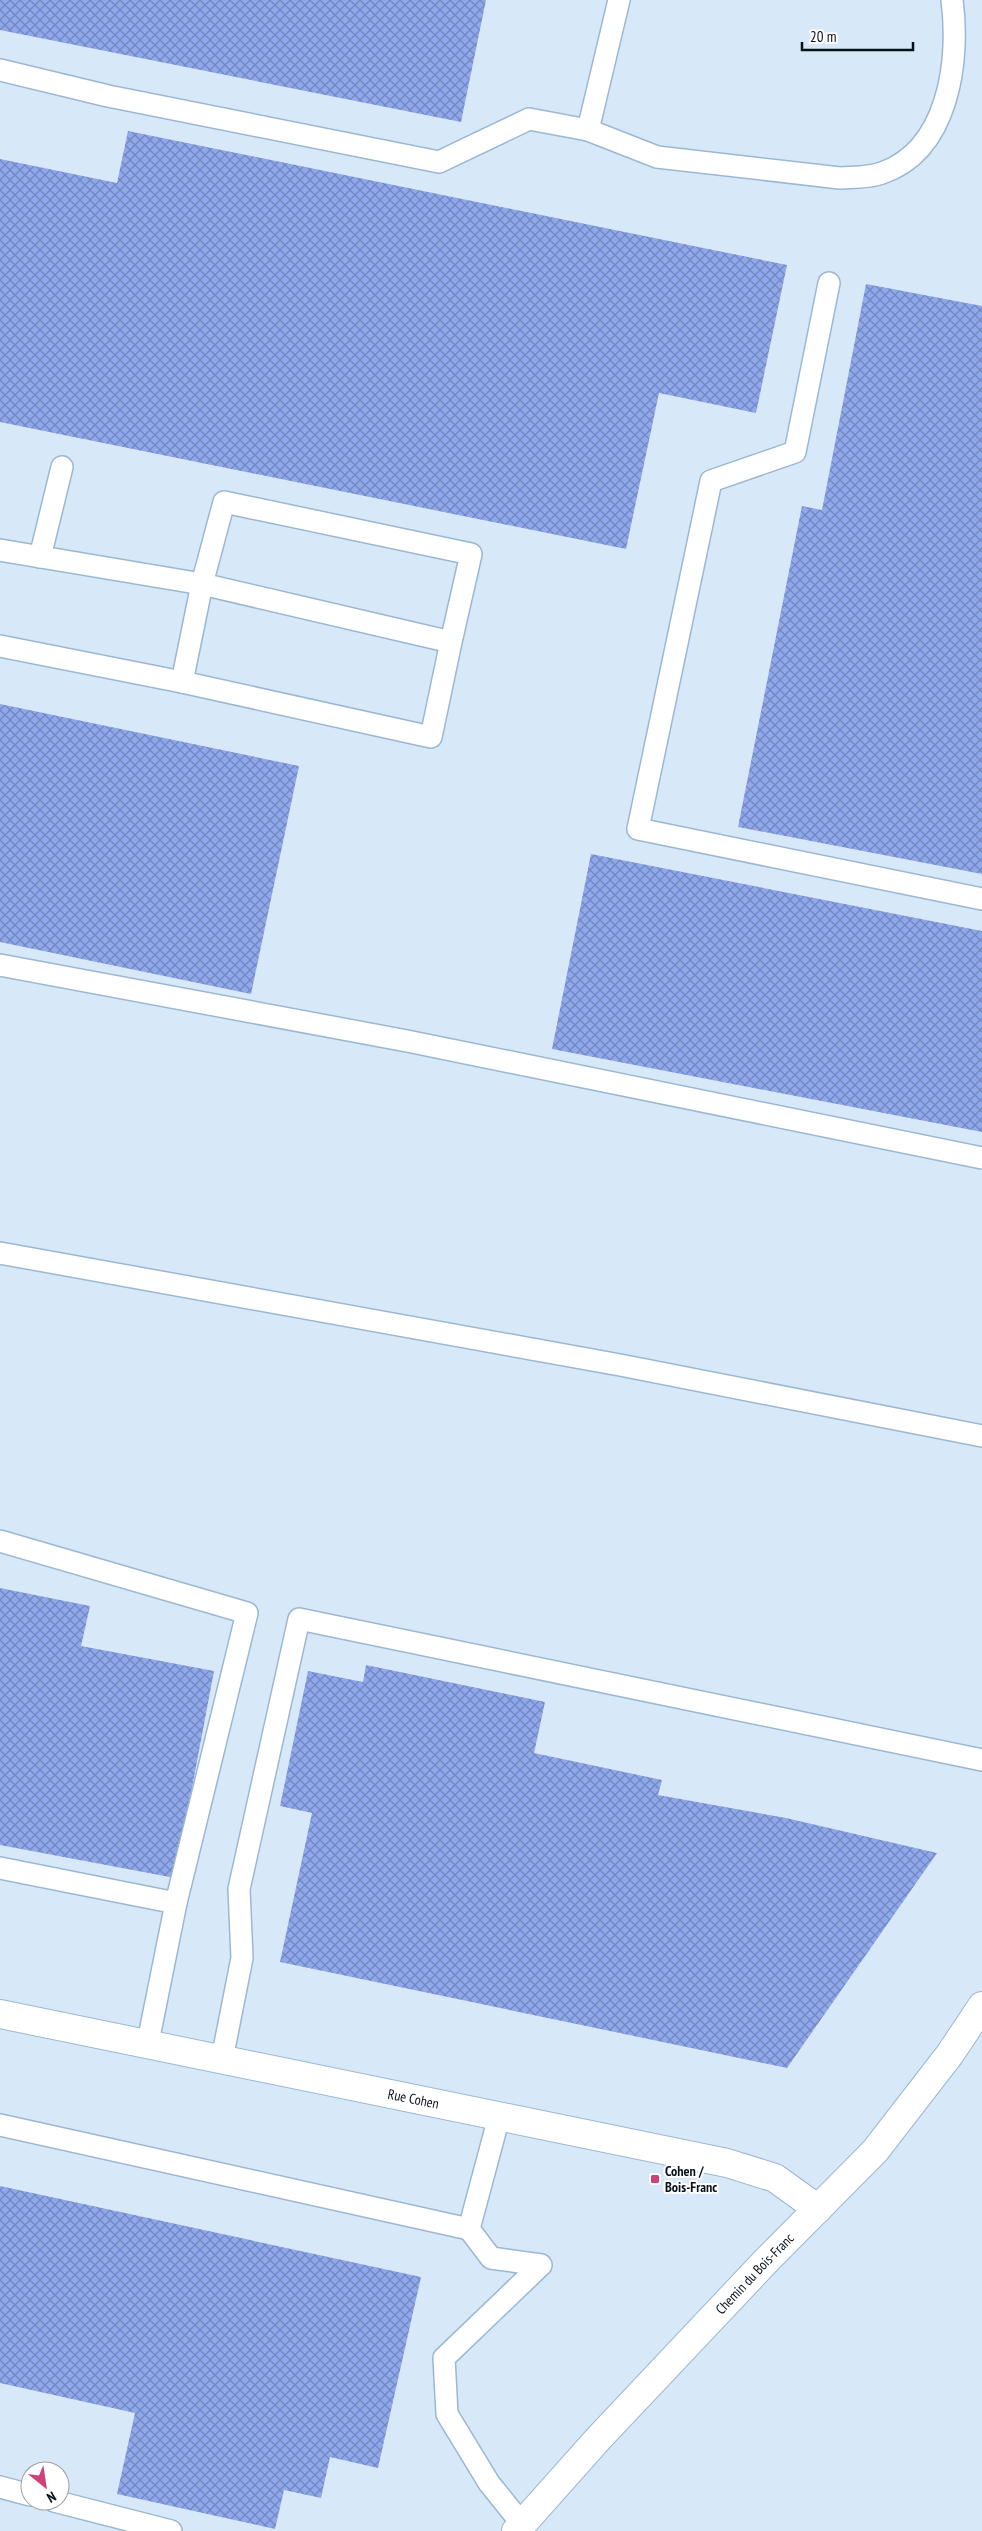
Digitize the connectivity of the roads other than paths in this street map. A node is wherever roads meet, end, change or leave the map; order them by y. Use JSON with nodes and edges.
{"nodes":[{"id":1,"x":619,"y":0,"type":"edge"},
{"id":2,"x":952,"y":0,"type":"edge"},
{"id":3,"x":0,"y":70,"type":"edge"},
{"id":4,"x":588,"y":130,"type":"junction"},
{"id":5,"x":829,"y":282,"type":"dead end"},
{"id":6,"x":62,"y":467,"type":"dead end"},
{"id":7,"x":0,"y":550,"type":"edge"},
{"id":8,"x":40,"y":557,"type":"junction"},
{"id":9,"x":202,"y":584,"type":"junction"},
{"id":10,"x":451,"y":642,"type":"junction"},
{"id":11,"x":0,"y":646,"type":"edge"},
{"id":12,"x":182,"y":682,"type":"junction"},
{"id":13,"x":982,"y":899,"type":"edge"},
{"id":14,"x":0,"y":965,"type":"edge"},
{"id":15,"x":982,"y":1158,"type":"edge"},
{"id":16,"x":0,"y":1253,"type":"edge"},
{"id":17,"x":982,"y":1436,"type":"edge"},
{"id":18,"x":0,"y":1541,"type":"edge"},
{"id":19,"x":982,"y":1760,"type":"edge"},
{"id":20,"x":0,"y":1868,"type":"edge"},
{"id":21,"x":176,"y":1903,"type":"junction"},
{"id":22,"x":0,"y":2014,"type":"edge"},
{"id":23,"x":979,"y":2017,"type":"edge"},
{"id":24,"x":148,"y":2042,"type":"junction"},
{"id":25,"x":222,"y":2059,"type":"junction"},
{"id":26,"x":499,"y":2117,"type":"junction"},
{"id":27,"x":0,"y":2125,"type":"edge"},
{"id":28,"x":818,"y":2209,"type":"junction"},
{"id":29,"x":470,"y":2229,"type":"junction"},
{"id":30,"x":0,"y":2487,"type":"edge"},
{"id":31,"x":20,"y":2492,"type":"edge"},
{"id":32,"x":70,"y":2505,"type":"edge"},
{"id":33,"x":519,"y":2528,"type":"edge"},
{"id":34,"x":171,"y":2531,"type":"edge"}],
"edges":[{"from":1,"to":4,"type":"lane"},
{"from":2,"to":4,"type":"lane"},
{"from":3,"to":4,"type":"lane"},
{"from":5,"to":13,"type":"lane"},
{"from":6,"to":8,"type":"lane"},
{"from":7,"to":8,"type":"lane"},
{"from":8,"to":9,"type":"lane"},
{"from":9,"to":10,"type":"lane"},
{"from":9,"to":10,"type":"lane"},
{"from":9,"to":12,"type":"lane"},
{"from":10,"to":12,"type":"lane"},
{"from":11,"to":12,"type":"lane"},
{"from":14,"to":15,"type":"lane"},
{"from":16,"to":17,"type":"lane"},
{"from":18,"to":21,"type":"lane"},
{"from":19,"to":25,"type":"lane"},
{"from":20,"to":21,"type":"lane"},
{"from":21,"to":24,"type":"lane"},
{"from":22,"to":24,"type":"street","name":"Rue Cohen"},
{"from":23,"to":28,"type":"street","name":"Chemin du Bois-Franc"},
{"from":24,"to":25,"type":"street","name":"Rue Cohen"},
{"from":25,"to":26,"type":"street","name":"Rue Cohen"},
{"from":26,"to":28,"type":"street","name":"Rue Cohen"},
{"from":26,"to":29,"type":"lane"},
{"from":27,"to":29,"type":"lane"},
{"from":28,"to":33,"type":"street","name":"Chemin du Bois-Franc"},
{"from":29,"to":33,"type":"lane"},
{"from":30,"to":31,"type":"lane"},
{"from":32,"to":34,"type":"lane"}]}
